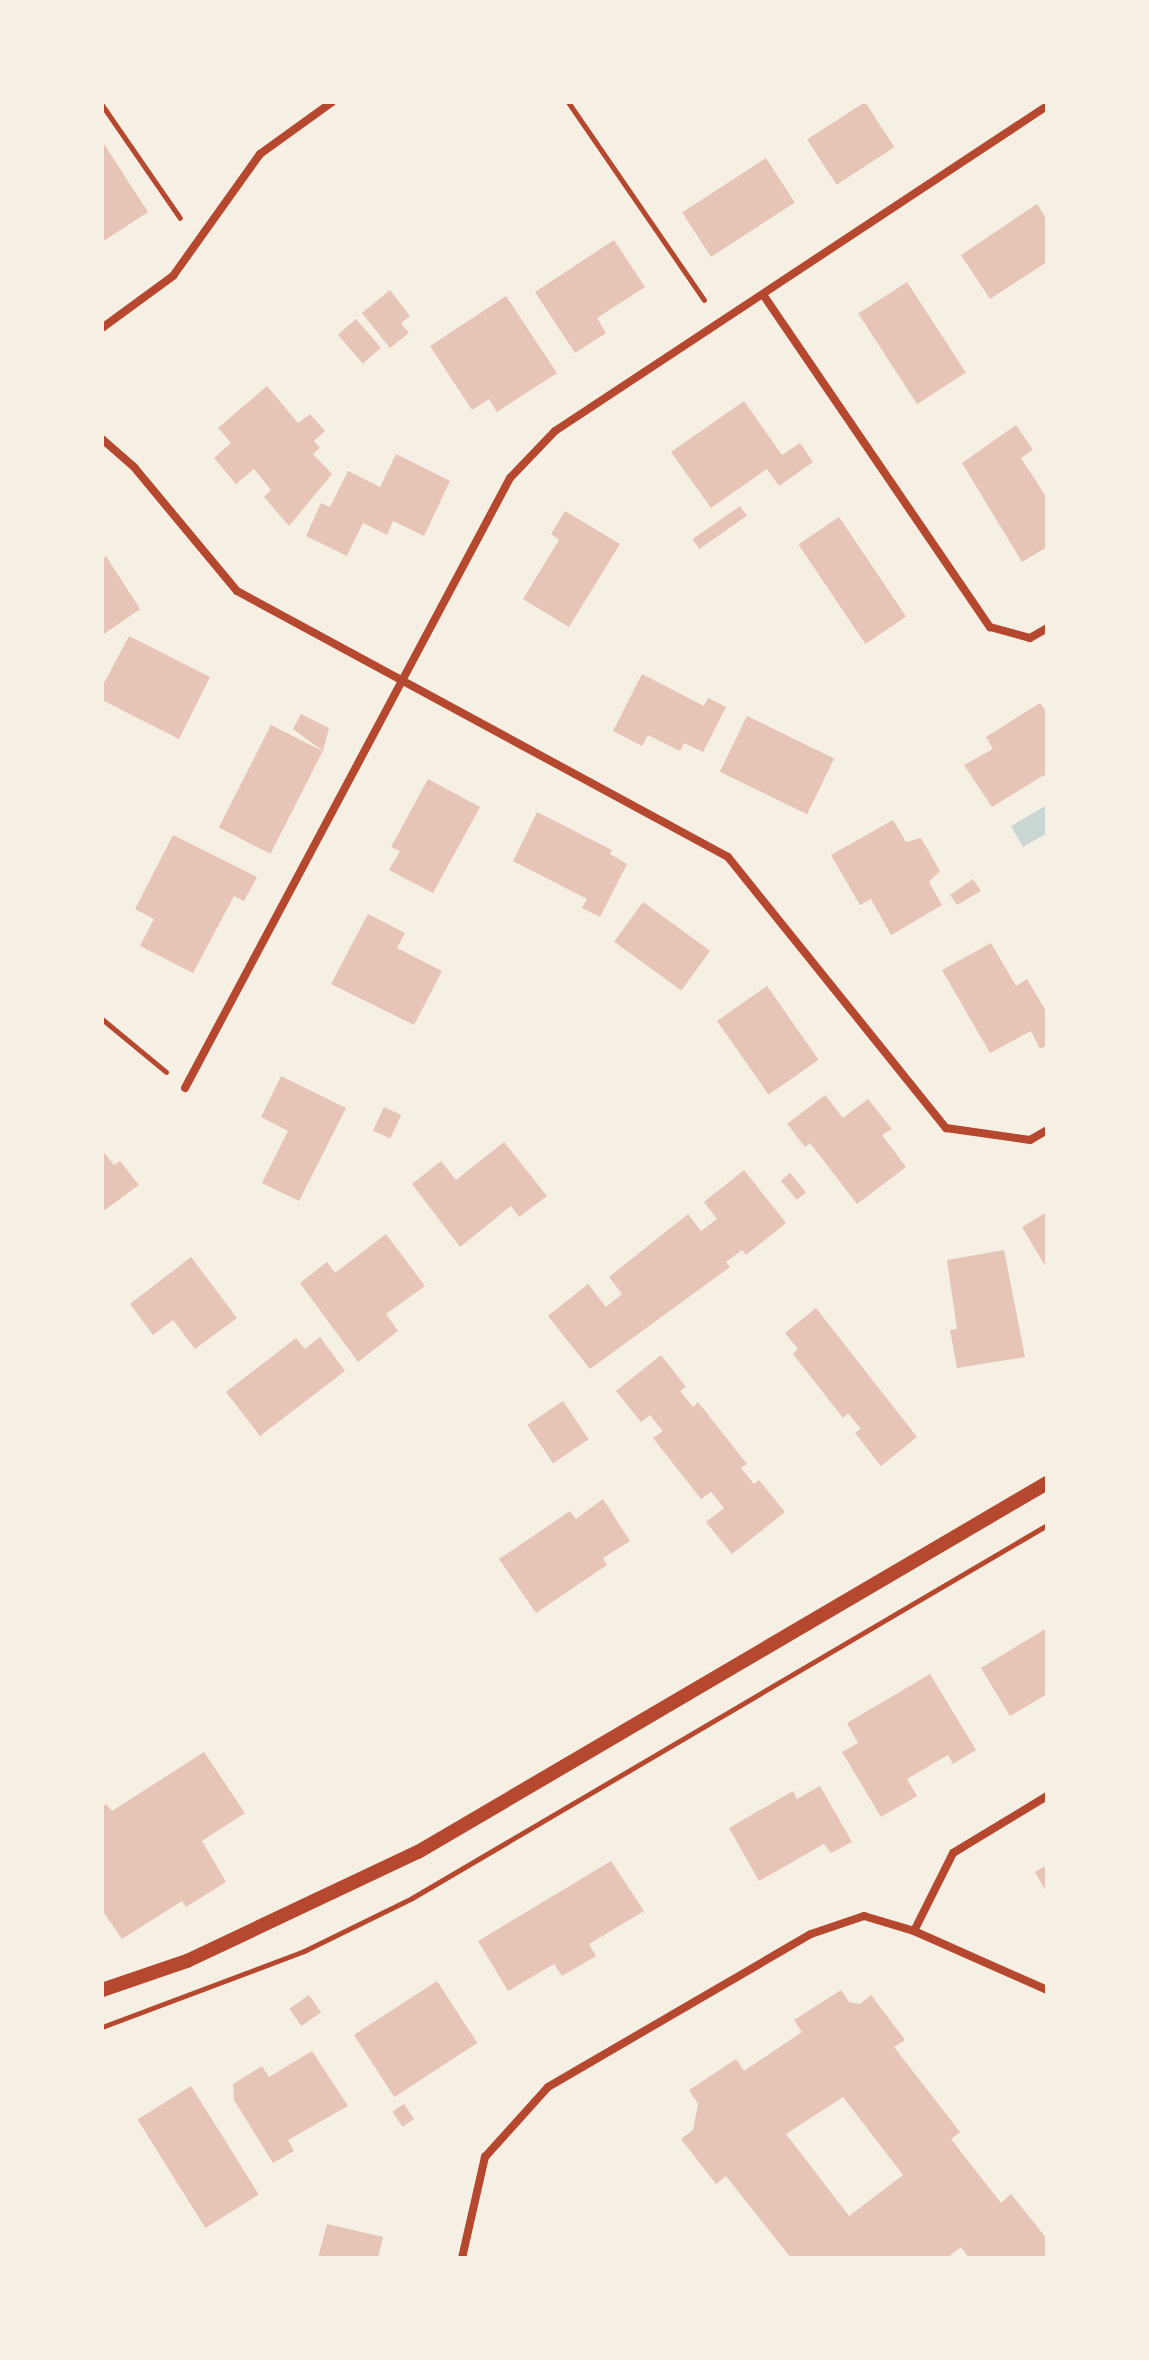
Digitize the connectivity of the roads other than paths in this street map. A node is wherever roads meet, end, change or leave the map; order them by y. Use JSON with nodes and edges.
{"nodes":[{"id":1,"x":332,"y":102,"type":"edge"},
{"id":2,"x":1047,"y":106,"type":"edge"},
{"id":3,"x":764,"y":296,"type":"junction"},
{"id":4,"x":102,"y":328,"type":"edge"},
{"id":5,"x":102,"y":439,"type":"edge"},
{"id":6,"x":1047,"y":628,"type":"edge"},
{"id":7,"x":403,"y":679,"type":"junction"},
{"id":8,"x":185,"y":1088,"type":"road end"},
{"id":9,"x":1047,"y":1130,"type":"edge"},
{"id":10,"x":1047,"y":1483,"type":"edge"},
{"id":11,"x":1047,"y":1796,"type":"edge"},
{"id":12,"x":914,"y":1931,"type":"junction"},
{"id":13,"x":102,"y":1990,"type":"edge"},
{"id":14,"x":1047,"y":1990,"type":"edge"},
{"id":15,"x":462,"y":2258,"type":"edge"}],
"edges":[{"from":1,"to":4,"type":"street"},
{"from":2,"to":3,"type":"street"},
{"from":3,"to":6,"type":"street"},
{"from":3,"to":7,"type":"street"},
{"from":5,"to":7,"type":"street"},
{"from":7,"to":8,"type":"street"},
{"from":7,"to":9,"type":"street"},
{"from":10,"to":13,"type":"street"},
{"from":11,"to":12,"type":"street"},
{"from":12,"to":14,"type":"street"},
{"from":12,"to":15,"type":"street"}]}
